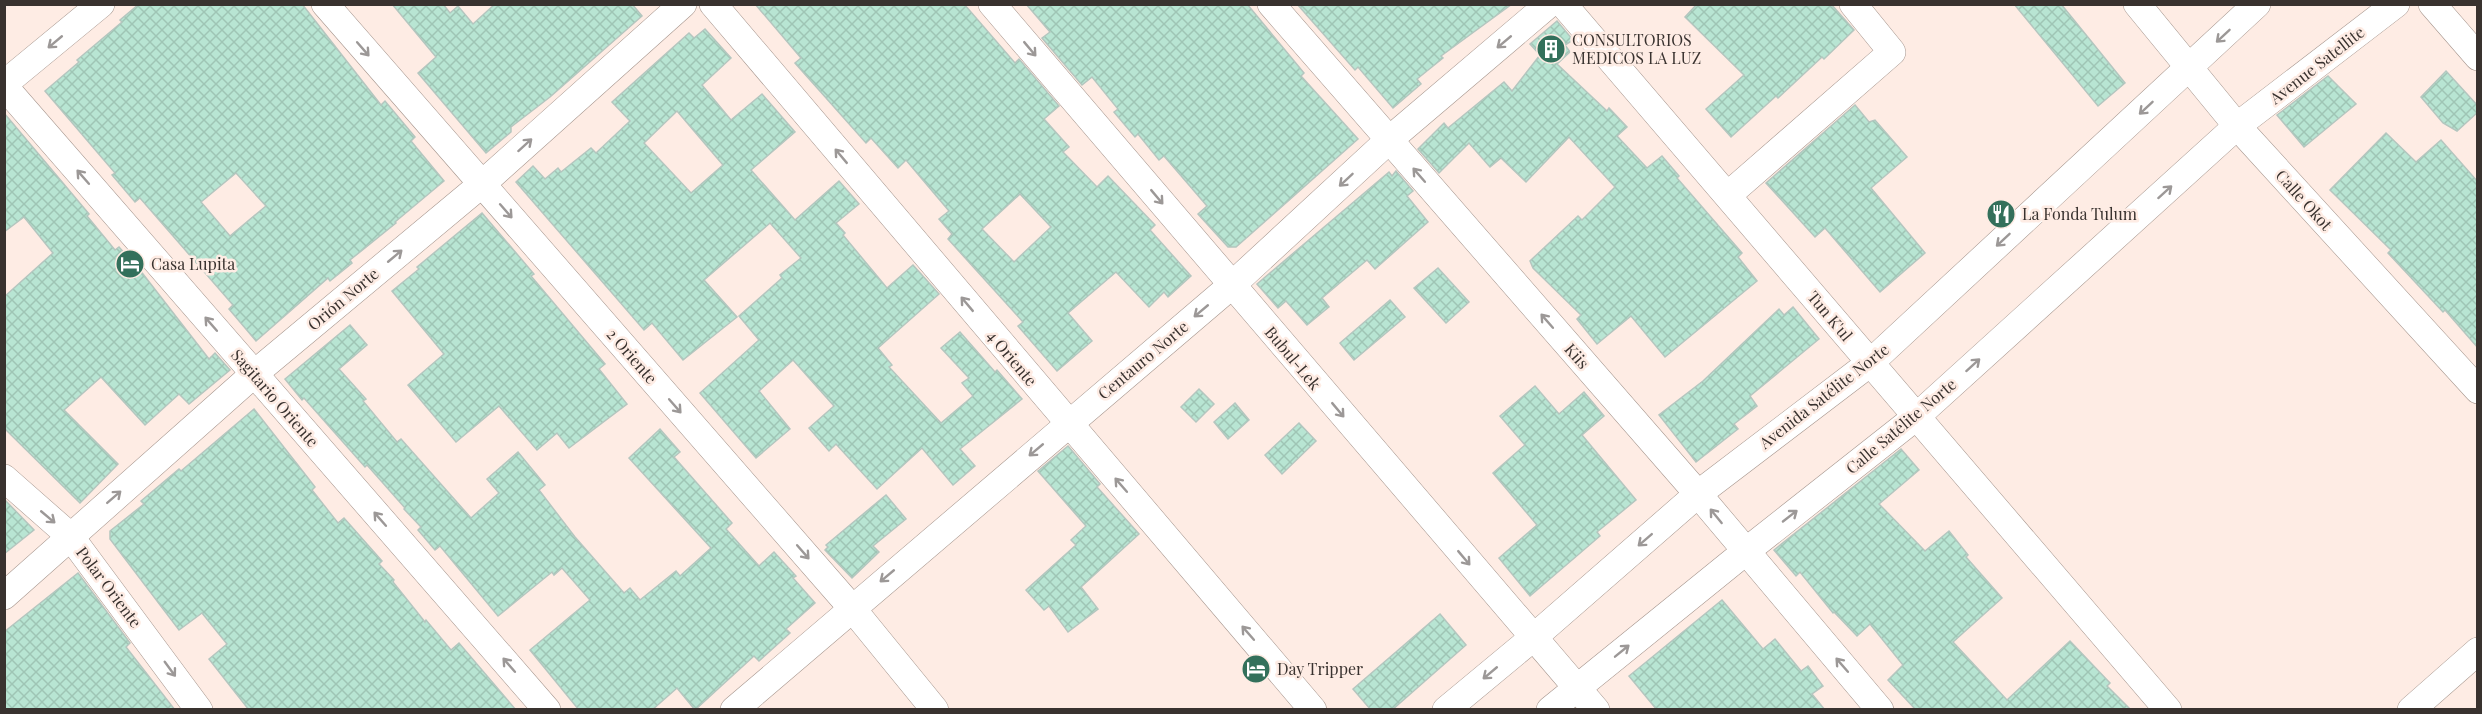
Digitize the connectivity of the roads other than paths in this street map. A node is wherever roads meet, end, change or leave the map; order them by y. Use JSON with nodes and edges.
{"nodes":[{"id":1,"x":100,"y":4,"type":"edge"},
{"id":2,"x":325,"y":4,"type":"edge"},
{"id":3,"x":683,"y":4,"type":"edge"},
{"id":4,"x":713,"y":4,"type":"edge"},
{"id":5,"x":992,"y":4,"type":"edge"},
{"id":6,"x":1271,"y":4,"type":"edge"},
{"id":7,"x":1549,"y":4,"type":"edge"},
{"id":8,"x":1563,"y":4,"type":"edge"},
{"id":9,"x":1853,"y":4,"type":"edge"},
{"id":10,"x":2137,"y":4,"type":"edge"},
{"id":11,"x":2257,"y":4,"type":"edge"},
{"id":12,"x":2396,"y":4,"type":"edge"},
{"id":13,"x":2432,"y":4,"type":"edge"},
{"id":14,"x":2478,"y":57,"type":"edge"},
{"id":15,"x":2189,"y":68,"type":"junction"},
{"id":16,"x":4,"y":85,"type":"edge"},
{"id":17,"x":2237,"y":126,"type":"junction"},
{"id":18,"x":1389,"y":140,"type":"junction"},
{"id":19,"x":482,"y":184,"type":"junction"},
{"id":20,"x":1728,"y":195,"type":"junction"},
{"id":21,"x":1232,"y":285,"type":"junction"},
{"id":22,"x":1870,"y":363,"type":"junction"},
{"id":23,"x":254,"y":374,"type":"junction"},
{"id":24,"x":2478,"y":390,"type":"edge"},
{"id":25,"x":1916,"y":417,"type":"junction"},
{"id":26,"x":1068,"y":423,"type":"junction"},
{"id":27,"x":4,"y":478,"type":"edge"},
{"id":28,"x":1698,"y":494,"type":"junction"},
{"id":29,"x":70,"y":536,"type":"junction"},
{"id":30,"x":1745,"y":552,"type":"junction"},
{"id":31,"x":4,"y":596,"type":"edge"},
{"id":32,"x":851,"y":607,"type":"junction"},
{"id":33,"x":1534,"y":637,"type":"junction"},
{"id":34,"x":2478,"y":651,"type":"edge"},
{"id":35,"x":1576,"y":688,"type":"junction"},
{"id":36,"x":199,"y":710,"type":"edge"},
{"id":37,"x":547,"y":710,"type":"edge"},
{"id":38,"x":734,"y":710,"type":"edge"},
{"id":39,"x":936,"y":710,"type":"edge"},
{"id":40,"x":1313,"y":710,"type":"edge"},
{"id":41,"x":1446,"y":710,"type":"edge"},
{"id":42,"x":1550,"y":710,"type":"edge"},
{"id":43,"x":1596,"y":710,"type":"edge"},
{"id":44,"x":1880,"y":710,"type":"edge"},
{"id":45,"x":2168,"y":710,"type":"edge"},
{"id":46,"x":2411,"y":710,"type":"edge"}],
"edges":[{"from":1,"to":16,"type":"street","one_way":true},
{"from":2,"to":19,"type":"street","name":"2 Oriente","one_way":true},
{"from":19,"to":3,"type":"street","name":"Orión Norte","one_way":true},
{"from":26,"to":4,"type":"street","name":"4 Oriente","one_way":true},
{"from":5,"to":21,"type":"street","name":"Bubul-Lek","one_way":true},
{"from":6,"to":18,"type":"street","name":"Kiis"},
{"from":7,"to":18,"type":"street","name":"Centauro Norte","one_way":true},
{"from":8,"to":20,"type":"street","name":"Tun K'ul"},
{"from":9,"to":20,"type":"street"},
{"from":10,"to":15,"type":"street","name":"Calle Okot"},
{"from":11,"to":15,"type":"street","name":"Avenida Satélite Norte","one_way":true},
{"from":12,"to":17,"type":"street","name":"Avenue Satellite"},
{"from":13,"to":14,"type":"street"},
{"from":15,"to":17,"type":"street","name":"Calle Okot"},
{"from":15,"to":22,"type":"street","name":"Avenida Satélite Norte","one_way":true},
{"from":23,"to":16,"type":"street","name":"Sagitario Oriente","one_way":true},
{"from":17,"to":24,"type":"street","name":"Calle Okot"},
{"from":25,"to":17,"type":"street","name":"Calle Satélite Norte","one_way":true},
{"from":18,"to":21,"type":"street","name":"Centauro Norte","one_way":true},
{"from":28,"to":18,"type":"street","name":"Kiis","one_way":true},
{"from":23,"to":19,"type":"street","name":"Orión Norte","one_way":true},
{"from":19,"to":32,"type":"street","name":"2 Oriente","one_way":true},
{"from":20,"to":22,"type":"street","name":"Tun K'ul"},
{"from":21,"to":26,"type":"street","name":"Centauro Norte","one_way":true},
{"from":21,"to":33,"type":"street","name":"Bubul-Lek","one_way":true},
{"from":22,"to":25,"type":"street","name":"Tun K'ul"},
{"from":22,"to":28,"type":"street","name":"Avenida Satélite Norte"},
{"from":29,"to":23,"type":"street","name":"Orión Norte","one_way":true},
{"from":37,"to":23,"type":"street","name":"Sagitario Oriente","one_way":true},
{"from":30,"to":25,"type":"street","name":"Calle Satélite Norte","one_way":true},
{"from":25,"to":45,"type":"street","name":"Tun K'ul"},
{"from":26,"to":32,"type":"street","name":"Centauro Norte","one_way":true},
{"from":40,"to":26,"type":"street","name":"4 Oriente","one_way":true},
{"from":27,"to":29,"type":"street","name":"Polar Oriente","one_way":true},
{"from":30,"to":28,"type":"street","name":"Kiis","one_way":true},
{"from":28,"to":33,"type":"street","name":"Avenida Satélite Norte","one_way":true},
{"from":29,"to":31,"type":"street","name":"Orión Norte"},
{"from":29,"to":36,"type":"street","name":"Polar Oriente","one_way":true},
{"from":35,"to":30,"type":"street","name":"Calle Satélite Norte","one_way":true},
{"from":44,"to":30,"type":"street","name":"Kiis","one_way":true},
{"from":32,"to":38,"type":"street","name":"Centauro Norte"},
{"from":32,"to":39,"type":"street","name":"2 Oriente"},
{"from":33,"to":35,"type":"street","name":"Bubul-Lek"},
{"from":33,"to":41,"type":"street","name":"Avenida Satélite Norte","one_way":true},
{"from":34,"to":46,"type":"street"},
{"from":35,"to":42,"type":"street","name":"Calle Satélite Norte"},
{"from":35,"to":43,"type":"street","name":"Bubul-Lek"}]}
